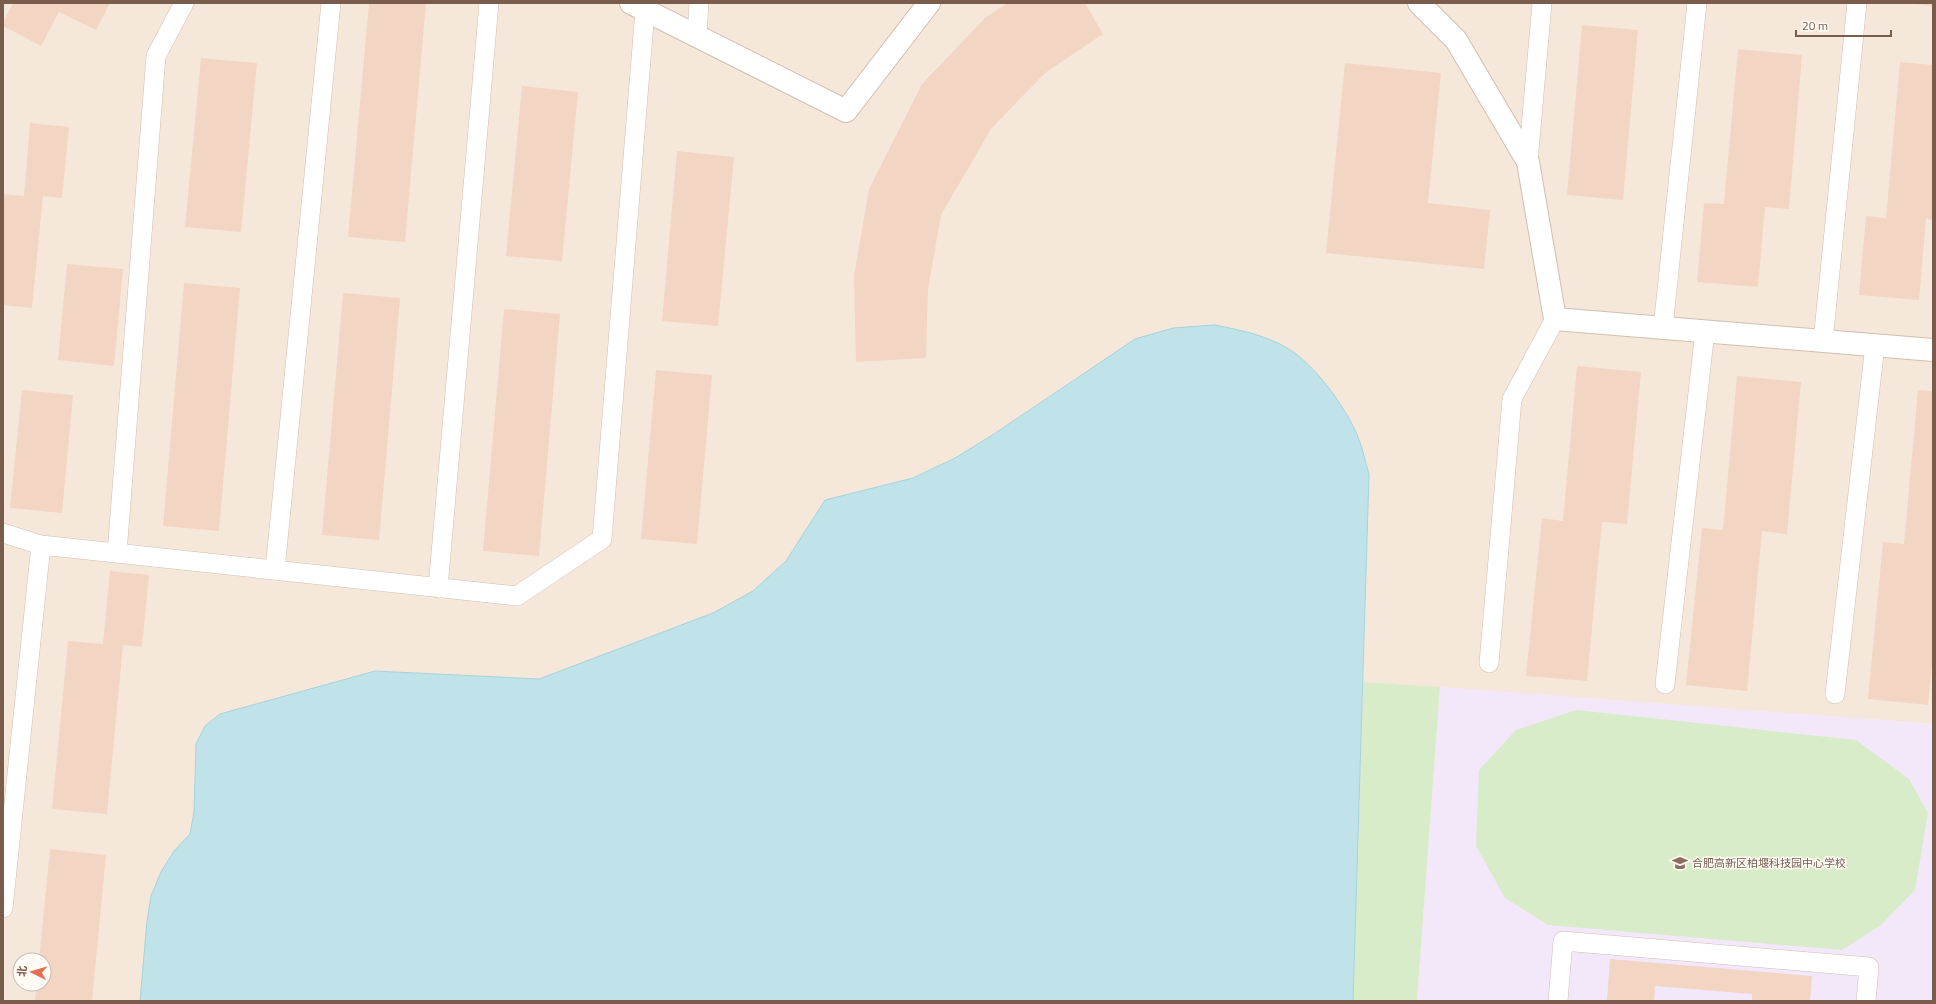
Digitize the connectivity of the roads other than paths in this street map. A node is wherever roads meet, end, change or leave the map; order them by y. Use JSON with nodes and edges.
{"nodes":[{"id":1,"x":184,"y":3,"type":"edge"},
{"id":2,"x":331,"y":3,"type":"edge"},
{"id":3,"x":489,"y":3,"type":"edge"},
{"id":4,"x":699,"y":3,"type":"edge"},
{"id":5,"x":929,"y":3,"type":"edge"},
{"id":6,"x":1419,"y":3,"type":"edge"},
{"id":7,"x":1542,"y":3,"type":"edge"},
{"id":8,"x":1697,"y":3,"type":"edge"},
{"id":9,"x":1857,"y":3,"type":"edge"},
{"id":10,"x":638,"y":7,"type":"edge"},
{"id":11,"x":697,"y":36,"type":"junction"},
{"id":12,"x":1528,"y":162,"type":"junction"},
{"id":13,"x":1555,"y":319,"type":"junction"},
{"id":14,"x":1663,"y":328,"type":"junction"},
{"id":15,"x":1705,"y":332,"type":"junction"},
{"id":16,"x":1824,"y":341,"type":"junction"},
{"id":17,"x":1875,"y":345,"type":"junction"},
{"id":18,"x":1933,"y":350,"type":"edge"},
{"id":19,"x":3,"y":533,"type":"edge"},
{"id":20,"x":42,"y":545,"type":"junction"},
{"id":21,"x":117,"y":553,"type":"junction"},
{"id":22,"x":275,"y":570,"type":"junction"},
{"id":23,"x":438,"y":588,"type":"junction"},
{"id":24,"x":1488,"y":663,"type":"dead end"},
{"id":25,"x":1665,"y":684,"type":"dead end"},
{"id":26,"x":1835,"y":694,"type":"dead end"},
{"id":27,"x":3,"y":908,"type":"edge"},
{"id":28,"x":1558,"y":1001,"type":"edge"},
{"id":29,"x":1866,"y":1001,"type":"edge"}],
"edges":[{"from":1,"to":21,"type":"lane"},
{"from":2,"to":22,"type":"lane"},
{"from":3,"to":23,"type":"lane"},
{"from":4,"to":11,"type":"lane"},
{"from":5,"to":11,"type":"street"},
{"from":6,"to":12,"type":"street"},
{"from":7,"to":12,"type":"lane"},
{"from":8,"to":14,"type":"lane"},
{"from":9,"to":16,"type":"lane"},
{"from":10,"to":11,"type":"street"},
{"from":10,"to":23,"type":"lane"},
{"from":12,"to":13,"type":"street"},
{"from":13,"to":14,"type":"street"},
{"from":13,"to":24,"type":"lane"},
{"from":14,"to":15,"type":"street"},
{"from":15,"to":16,"type":"street"},
{"from":15,"to":25,"type":"lane"},
{"from":16,"to":17,"type":"street"},
{"from":17,"to":18,"type":"street"},
{"from":17,"to":26,"type":"lane"},
{"from":19,"to":20,"type":"lane"},
{"from":20,"to":21,"type":"lane"},
{"from":20,"to":27,"type":"lane"},
{"from":21,"to":22,"type":"lane"},
{"from":22,"to":23,"type":"lane"},
{"from":28,"to":29,"type":"lane"}]}
